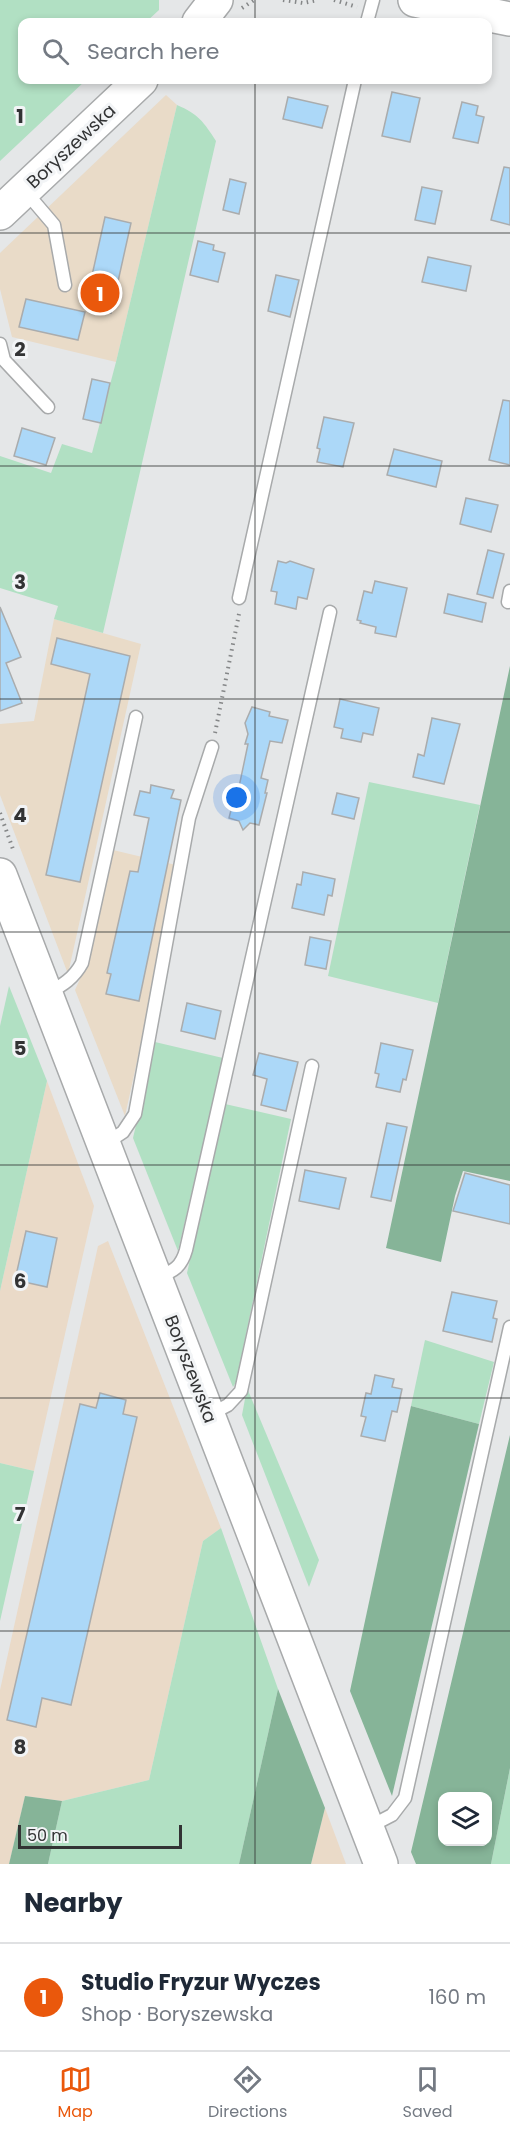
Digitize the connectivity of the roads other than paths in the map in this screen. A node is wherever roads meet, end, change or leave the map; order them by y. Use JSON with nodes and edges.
{"nodes":[{"id":1,"x":216,"y":0,"type":"edge"},
{"id":2,"x":373,"y":0,"type":"edge"},
{"id":3,"x":415,"y":0,"type":"edge"},
{"id":4,"x":202,"y":18,"type":"edge"},
{"id":5,"x":368,"y":18,"type":"edge"},
{"id":6,"x":510,"y":19,"type":"edge"},
{"id":7,"x":137,"y":84,"type":"edge"},
{"id":8,"x":354,"y":84,"type":"edge"},
{"id":9,"x":24,"y":190,"type":"junction"},
{"id":10,"x":0,"y":213,"type":"edge"},
{"id":11,"x":65,"y":285,"type":"dead end"},
{"id":12,"x":0,"y":344,"type":"edge"},
{"id":13,"x":48,"y":407,"type":"dead end"},
{"id":14,"x":239,"y":598,"type":"road end"},
{"id":15,"x":330,"y":612,"type":"dead end"},
{"id":16,"x":136,"y":717,"type":"dead end"},
{"id":17,"x":212,"y":747,"type":"road end"},
{"id":18,"x":0,"y":874,"type":"edge"},
{"id":19,"x":46,"y":994,"type":"junction"},
{"id":20,"x":312,"y":1066,"type":"dead end"},
{"id":21,"x":103,"y":1145,"type":"junction"},
{"id":22,"x":156,"y":1278,"type":"junction"},
{"id":23,"x":510,"y":1327,"type":"edge"},
{"id":24,"x":208,"y":1415,"type":"junction"},
{"id":25,"x":367,"y":1828,"type":"junction"},
{"id":26,"x":381,"y":1864,"type":"edge"}],
"edges":[{"from":1,"to":4,"type":"main road"},
{"from":2,"to":5,"type":"lane"},
{"from":3,"to":6,"type":"main road"},
{"from":7,"to":9,"type":"main road","name":"Boryszewska"},
{"from":8,"to":14,"type":"lane"},
{"from":9,"to":10,"type":"main road","name":"Boryszewska"},
{"from":9,"to":11,"type":"lane"},
{"from":12,"to":13,"type":"lane"},
{"from":15,"to":22,"type":"lane"},
{"from":16,"to":19,"type":"lane"},
{"from":17,"to":21,"type":"lane"},
{"from":18,"to":19,"type":"main road","name":"Boryszewska"},
{"from":19,"to":21,"type":"main road","name":"Boryszewska"},
{"from":20,"to":24,"type":"lane"},
{"from":21,"to":22,"type":"main road","name":"Boryszewska"},
{"from":22,"to":24,"type":"main road","name":"Boryszewska"},
{"from":23,"to":25,"type":"lane"},
{"from":24,"to":25,"type":"main road","name":"Boryszewska"},
{"from":25,"to":26,"type":"main road","name":"Boryszewska"}]}
